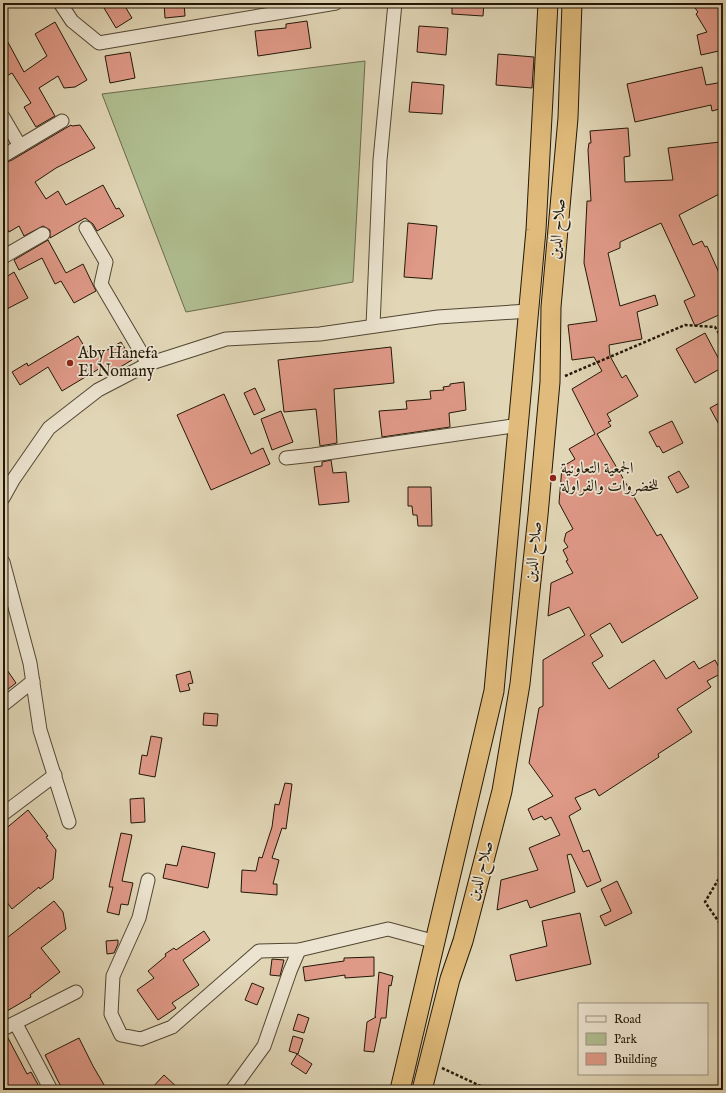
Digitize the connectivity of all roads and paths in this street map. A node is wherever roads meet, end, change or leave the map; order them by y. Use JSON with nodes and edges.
{"nodes":[{"id":1,"x":60,"y":3,"type":"edge"},
{"id":2,"x":336,"y":3,"type":"edge"},
{"id":3,"x":395,"y":3,"type":"edge"},
{"id":4,"x":548,"y":3,"type":"edge"},
{"id":5,"x":572,"y":3,"type":"edge"},
{"id":6,"x":3,"y":117,"type":"edge"},
{"id":7,"x":62,"y":121,"type":"dead end"},
{"id":8,"x":20,"y":146,"type":"junction"},
{"id":9,"x":3,"y":156,"type":"edge"},
{"id":10,"x":86,"y":228,"type":"dead end"},
{"id":11,"x":43,"y":234,"type":"dead end"},
{"id":12,"x":3,"y":257,"type":"edge"},
{"id":13,"x":529,"y":311,"type":"junction"},
{"id":14,"x":373,"y":326,"type":"junction"},
{"id":15,"x":723,"y":340,"type":"edge"},
{"id":16,"x":148,"y":364,"type":"junction"},
{"id":17,"x":550,"y":382,"type":"junction"},
{"id":18,"x":519,"y":425,"type":"junction"},
{"id":19,"x":286,"y":458,"type":"dead end"},
{"id":20,"x":3,"y":498,"type":"edge"},
{"id":21,"x":3,"y":562,"type":"edge"},
{"id":22,"x":8,"y":604,"type":"edge"},
{"id":23,"x":33,"y":681,"type":"junction"},
{"id":24,"x":3,"y":705,"type":"edge"},
{"id":25,"x":55,"y":775,"type":"junction"},
{"id":26,"x":3,"y":814,"type":"edge"},
{"id":27,"x":69,"y":822,"type":"dead end"},
{"id":28,"x":723,"y":876,"type":"edge"},
{"id":29,"x":148,"y":880,"type":"dead end"},
{"id":30,"x":723,"y":928,"type":"edge"},
{"id":31,"x":436,"y":942,"type":"junction"},
{"id":32,"x":300,"y":950,"type":"junction"},
{"id":33,"x":76,"y":992,"type":"dead end"},
{"id":34,"x":16,"y":1024,"type":"junction"},
{"id":35,"x":3,"y":1029,"type":"edge"},
{"id":36,"x":429,"y":1062,"type":"junction"},
{"id":37,"x":52,"y":1090,"type":"edge"},
{"id":38,"x":232,"y":1090,"type":"edge"},
{"id":39,"x":400,"y":1090,"type":"edge"},
{"id":40,"x":422,"y":1090,"type":"edge"},
{"id":41,"x":489,"y":1090,"type":"edge"}],
"edges":[{"from":1,"to":2,"type":"street"},
{"from":3,"to":14,"type":"street"},
{"from":4,"to":13,"type":"highway","name":"صلاح الدين"},
{"from":5,"to":17,"type":"highway","name":"صلاح الدين"},
{"from":6,"to":8,"type":"street"},
{"from":7,"to":8,"type":"street"},
{"from":8,"to":9,"type":"street"},
{"from":10,"to":16,"type":"street"},
{"from":11,"to":12,"type":"street"},
{"from":13,"to":14,"type":"street"},
{"from":13,"to":18,"type":"highway","name":"صلاح الدين"},
{"from":14,"to":16,"type":"street"},
{"from":15,"to":17,"type":"path"},
{"from":16,"to":20,"type":"street"},
{"from":17,"to":36,"type":"highway","name":"صلاح الدين"},
{"from":18,"to":19,"type":"street"},
{"from":18,"to":31,"type":"highway","name":"صلاح الدين"},
{"from":21,"to":22,"type":"street"},
{"from":22,"to":23,"type":"street"},
{"from":23,"to":24,"type":"street"},
{"from":23,"to":25,"type":"street"},
{"from":25,"to":26,"type":"street"},
{"from":25,"to":27,"type":"street"},
{"from":28,"to":30,"type":"path"},
{"from":29,"to":32,"type":"street"},
{"from":31,"to":32,"type":"street"},
{"from":31,"to":39,"type":"highway","name":"صلاح الدين"},
{"from":32,"to":38,"type":"street"},
{"from":33,"to":34,"type":"street"},
{"from":34,"to":35,"type":"street"},
{"from":34,"to":37,"type":"street"},
{"from":36,"to":40,"type":"highway","name":"صلاح الدين"},
{"from":36,"to":41,"type":"path"}]}
